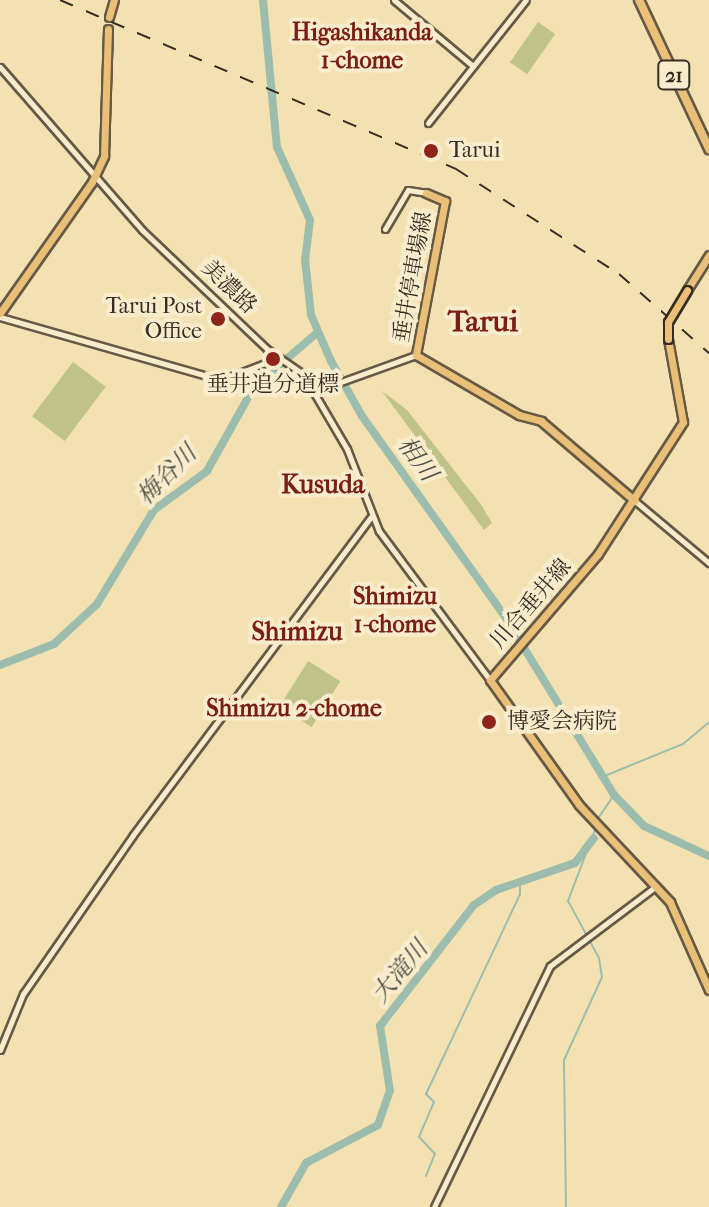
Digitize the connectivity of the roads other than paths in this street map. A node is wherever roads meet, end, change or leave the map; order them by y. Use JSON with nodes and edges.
{"nodes":[{"id":1,"x":114,"y":0,"type":"edge"},
{"id":2,"x":394,"y":0,"type":"edge"},
{"id":3,"x":526,"y":0,"type":"edge"},
{"id":4,"x":639,"y":0,"type":"edge"},
{"id":5,"x":109,"y":17,"type":"dead end"},
{"id":6,"x":108,"y":29,"type":"dead end"},
{"id":7,"x":473,"y":66,"type":"junction"},
{"id":8,"x":0,"y":67,"type":"edge"},
{"id":9,"x":428,"y":123,"type":"dead end"},
{"id":10,"x":709,"y":149,"type":"edge"},
{"id":11,"x":96,"y":175,"type":"junction"},
{"id":12,"x":426,"y":193,"type":"joint"},
{"id":13,"x":385,"y":229,"type":"dead end"},
{"id":14,"x":709,"y":255,"type":"edge"},
{"id":15,"x":0,"y":315,"type":"edge"},
{"id":16,"x":416,"y":355,"type":"junction"},
{"id":17,"x":280,"y":359,"type":"junction"},
{"id":18,"x":315,"y":391,"type":"junction"},
{"id":19,"x":635,"y":501,"type":"junction"},
{"id":20,"x":371,"y":517,"type":"junction"},
{"id":21,"x":709,"y":563,"type":"edge"},
{"id":22,"x":492,"y":678,"type":"junction"},
{"id":23,"x":656,"y":886,"type":"junction"},
{"id":24,"x":709,"y":990,"type":"edge"},
{"id":25,"x":0,"y":1050,"type":"edge"},
{"id":26,"x":434,"y":1207,"type":"edge"}],
"edges":[{"from":1,"to":5,"type":"main road"},
{"from":2,"to":7,"type":"street"},
{"from":3,"to":7,"type":"street"},
{"from":4,"to":10,"type":"highway","number":"21"},
{"from":6,"to":11,"type":"main road"},
{"from":7,"to":9,"type":"street"},
{"from":8,"to":11,"type":"street","name":"美濃路"},
{"from":11,"to":15,"type":"main road"},
{"from":11,"to":17,"type":"street","name":"美濃路"},
{"from":12,"to":13,"type":"street"},
{"from":12,"to":16,"type":"main road","name":"垂井停車場線"},
{"from":14,"to":19,"type":"main road","name":"川合垂井線","bridge":true},
{"from":15,"to":17,"type":"street"},
{"from":16,"to":18,"type":"street"},
{"from":16,"to":19,"type":"main road","name":"垂井停車場線"},
{"from":17,"to":18,"type":"street","name":"美濃路"},
{"from":18,"to":20,"type":"street"},
{"from":19,"to":21,"type":"street"},
{"from":19,"to":22,"type":"main road","name":"川合垂井線"},
{"from":20,"to":22,"type":"street"},
{"from":20,"to":25,"type":"street"},
{"from":22,"to":23,"type":"main road","name":"川合垂井線"},
{"from":23,"to":24,"type":"main road","name":"川合垂井線"},
{"from":23,"to":26,"type":"street"}]}
